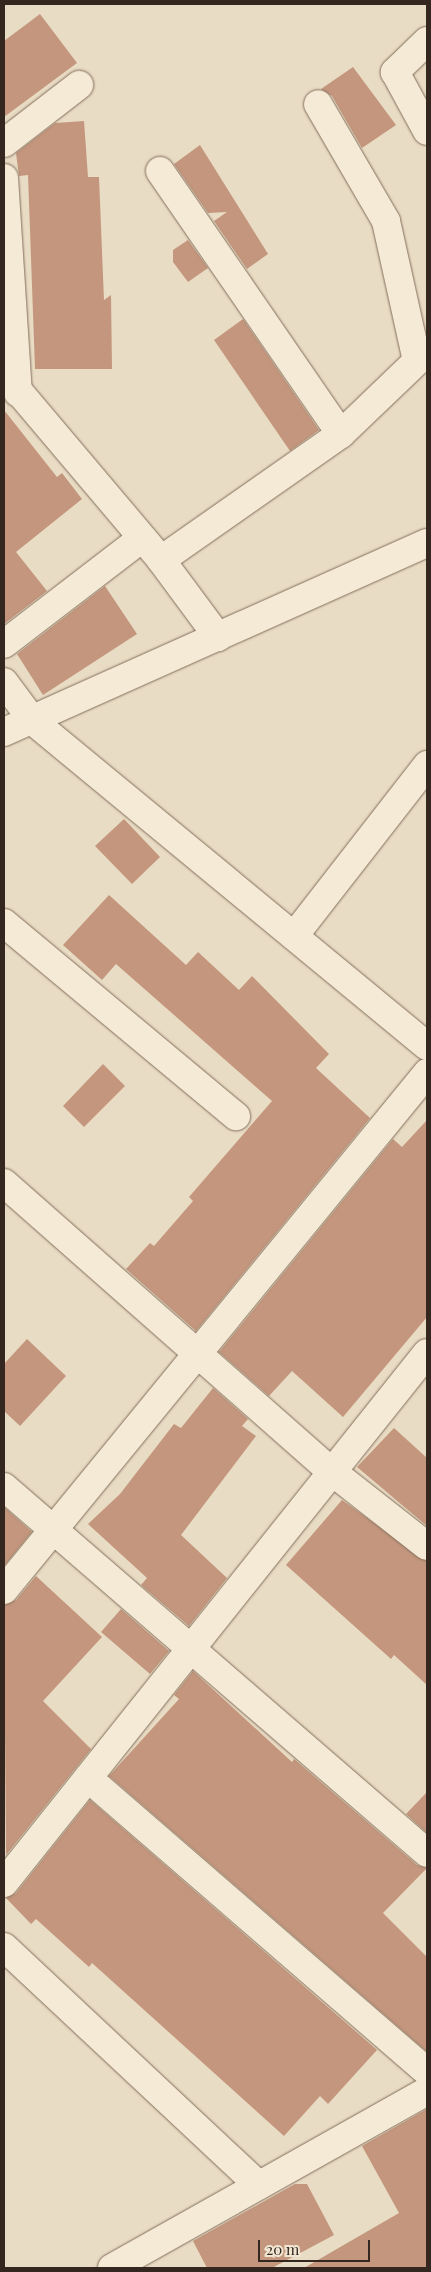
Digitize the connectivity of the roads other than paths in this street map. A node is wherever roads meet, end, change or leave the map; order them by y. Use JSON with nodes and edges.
{"nodes":[{"id":1,"x":427,"y":41,"type":"edge"},
{"id":2,"x":79,"y":85,"type":"dead end"},
{"id":3,"x":318,"y":104,"type":"dead end"},
{"id":4,"x":427,"y":131,"type":"edge"},
{"id":5,"x":4,"y":142,"type":"edge"},
{"id":6,"x":160,"y":171,"type":"dead end"},
{"id":7,"x":4,"y":178,"type":"edge"},
{"id":8,"x":11,"y":384,"type":"edge"},
{"id":9,"x":341,"y":434,"type":"junction"},
{"id":10,"x":141,"y":539,"type":"junction"},
{"id":11,"x":427,"y":543,"type":"edge"},
{"id":12,"x":161,"y":560,"type":"junction"},
{"id":13,"x":218,"y":637,"type":"junction"},
{"id":14,"x":4,"y":644,"type":"edge"},
{"id":15,"x":4,"y":682,"type":"edge"},
{"id":16,"x":33,"y":721,"type":"junction"},
{"id":17,"x":4,"y":732,"type":"edge"},
{"id":18,"x":427,"y":765,"type":"edge"},
{"id":19,"x":4,"y":923,"type":"edge"},
{"id":20,"x":294,"y":936,"type":"junction"},
{"id":21,"x":427,"y":1046,"type":"edge"},
{"id":22,"x":427,"y":1073,"type":"edge"},
{"id":23,"x":236,"y":1116,"type":"dead end"},
{"id":24,"x":4,"y":1183,"type":"edge"},
{"id":25,"x":427,"y":1353,"type":"edge"},
{"id":26,"x":196,"y":1354,"type":"junction"},
{"id":27,"x":330,"y":1470,"type":"junction"},
{"id":28,"x":4,"y":1487,"type":"edge"},
{"id":29,"x":53,"y":1530,"type":"junction"},
{"id":30,"x":427,"y":1546,"type":"edge"},
{"id":31,"x":4,"y":1590,"type":"edge"},
{"id":32,"x":192,"y":1650,"type":"junction"},
{"id":33,"x":88,"y":1778,"type":"junction"},
{"id":34,"x":427,"y":1853,"type":"edge"},
{"id":35,"x":4,"y":1883,"type":"edge"},
{"id":36,"x":4,"y":1946,"type":"edge"},
{"id":37,"x":427,"y":2072,"type":"edge"},
{"id":38,"x":427,"y":2091,"type":"edge"},
{"id":39,"x":259,"y":2186,"type":"junction"},
{"id":40,"x":112,"y":2268,"type":"edge"}],
"edges":[{"from":1,"to":4,"type":"street"},
{"from":2,"to":5,"type":"street"},
{"from":3,"to":9,"type":"street"},
{"from":6,"to":9,"type":"street"},
{"from":7,"to":8,"type":"street"},
{"from":8,"to":10,"type":"street"},
{"from":9,"to":12,"type":"street"},
{"from":10,"to":12,"type":"street"},
{"from":10,"to":14,"type":"street"},
{"from":11,"to":13,"type":"street"},
{"from":12,"to":13,"type":"street"},
{"from":13,"to":16,"type":"street"},
{"from":15,"to":16,"type":"street"},
{"from":16,"to":17,"type":"street"},
{"from":16,"to":20,"type":"street"},
{"from":18,"to":20,"type":"street"},
{"from":19,"to":23,"type":"street"},
{"from":20,"to":21,"type":"street"},
{"from":22,"to":26,"type":"street"},
{"from":24,"to":26,"type":"street"},
{"from":25,"to":27,"type":"street"},
{"from":26,"to":27,"type":"street"},
{"from":26,"to":29,"type":"street"},
{"from":27,"to":30,"type":"street"},
{"from":27,"to":32,"type":"street"},
{"from":28,"to":29,"type":"street"},
{"from":29,"to":31,"type":"street"},
{"from":29,"to":32,"type":"street"},
{"from":32,"to":33,"type":"street"},
{"from":32,"to":34,"type":"street"},
{"from":33,"to":35,"type":"street"},
{"from":33,"to":37,"type":"street"},
{"from":36,"to":39,"type":"street"},
{"from":38,"to":39,"type":"street"},
{"from":39,"to":40,"type":"street"}]}
